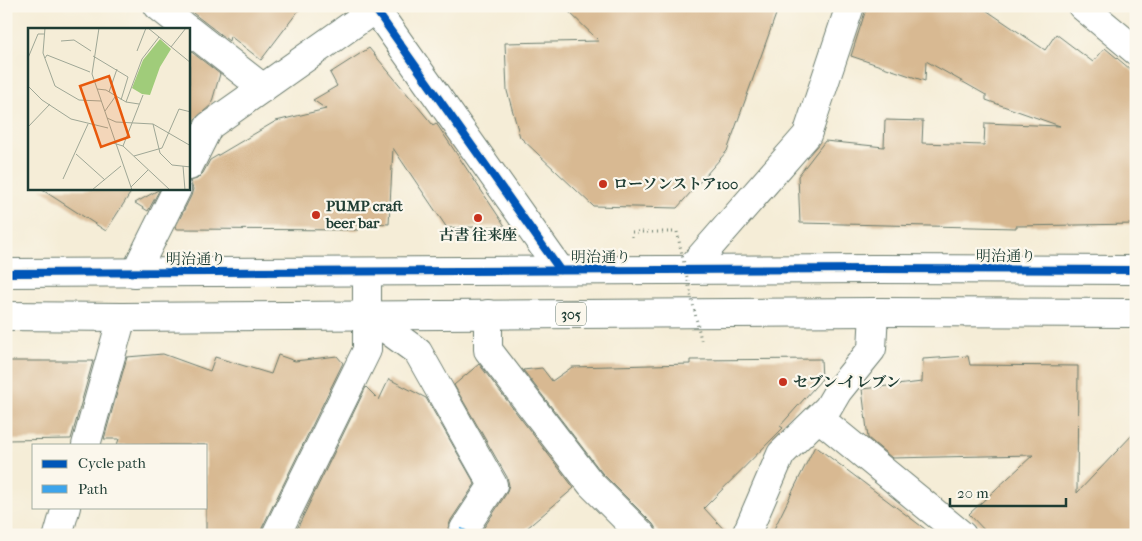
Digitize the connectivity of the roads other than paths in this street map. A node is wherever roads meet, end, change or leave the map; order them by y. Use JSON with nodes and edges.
{"nodes":[{"id":1,"x":158,"y":6,"type":"edge"},
{"id":2,"x":850,"y":6,"type":"edge"},
{"id":3,"x":1082,"y":6,"type":"edge"},
{"id":4,"x":377,"y":8,"type":"edge"},
{"id":5,"x":186,"y":28,"type":"edge"},
{"id":6,"x":190,"y":32,"type":"edge"},
{"id":7,"x":1136,"y":51,"type":"edge"},
{"id":8,"x":263,"y":88,"type":"junction"},
{"id":9,"x":190,"y":164,"type":"edge"},
{"id":10,"x":177,"y":190,"type":"edge"},
{"id":11,"x":560,"y":270,"type":"junction"},
{"id":12,"x":690,"y":270,"type":"junction"},
{"id":13,"x":1136,"y":270,"type":"edge"},
{"id":14,"x":367,"y":272,"type":"junction"},
{"id":15,"x":6,"y":273,"type":"edge"},
{"id":16,"x":135,"y":273,"type":"junction"},
{"id":17,"x":874,"y":312,"type":"junction"},
{"id":18,"x":1136,"y":313,"type":"edge"},
{"id":19,"x":488,"y":314,"type":"junction"},
{"id":20,"x":367,"y":315,"type":"junction"},
{"id":21,"x":6,"y":316,"type":"edge"},
{"id":22,"x":122,"y":317,"type":"junction"},
{"id":23,"x":819,"y":418,"type":"junction"},
{"id":24,"x":86,"y":444,"type":"edge"},
{"id":25,"x":66,"y":508,"type":"edge"},
{"id":26,"x":464,"y":529,"type":"dead end"},
{"id":27,"x":58,"y":535,"type":"edge"},
{"id":28,"x":276,"y":535,"type":"edge"},
{"id":29,"x":642,"y":535,"type":"edge"},
{"id":30,"x":746,"y":535,"type":"edge"},
{"id":31,"x":962,"y":535,"type":"edge"}],
"edges":[{"from":1,"to":5,"type":"main road"},
{"from":2,"to":12,"type":"main road"},
{"from":3,"to":7,"type":"main road"},
{"from":4,"to":8,"type":"main road"},
{"from":4,"to":11,"type":"main road"},
{"from":6,"to":8,"type":"main road"},
{"from":8,"to":9,"type":"main road"},
{"from":10,"to":16,"type":"main road"},
{"from":11,"to":12,"type":"main road","name":"明治通り"},
{"from":11,"to":14,"type":"main road","name":"明治通り"},
{"from":12,"to":13,"type":"main road","name":"明治通り"},
{"from":14,"to":16,"type":"main road","name":"明治通り"},
{"from":14,"to":20,"type":"main road"},
{"from":15,"to":16,"type":"main road","name":"明治通り"},
{"from":17,"to":18,"type":"main road","number":"305"},
{"from":17,"to":19,"type":"main road","number":"305"},
{"from":17,"to":23,"type":"main road"},
{"from":19,"to":20,"type":"main road","number":"305"},
{"from":19,"to":29,"type":"main road"},
{"from":20,"to":22,"type":"main road","number":"305"},
{"from":20,"to":26,"type":"main road"},
{"from":20,"to":28,"type":"main road"},
{"from":21,"to":22,"type":"main road","number":"305"},
{"from":22,"to":24,"type":"main road"},
{"from":23,"to":30,"type":"main road"},
{"from":23,"to":31,"type":"main road"},
{"from":25,"to":27,"type":"main road"}]}
